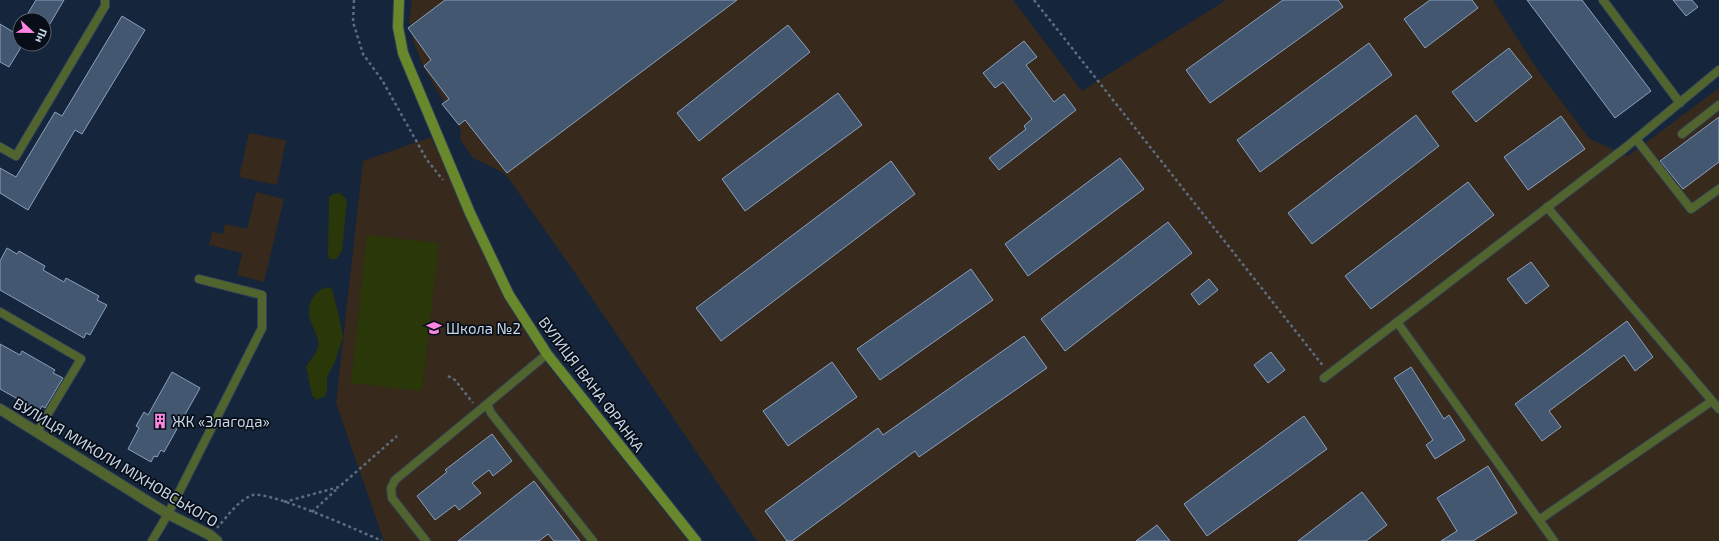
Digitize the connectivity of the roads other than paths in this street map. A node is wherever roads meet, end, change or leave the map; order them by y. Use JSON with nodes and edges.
{"nodes":[{"id":1,"x":105,"y":0,"type":"edge"},
{"id":2,"x":399,"y":0,"type":"edge"},
{"id":3,"x":1603,"y":0,"type":"edge"},
{"id":4,"x":1719,"y":70,"type":"edge"},
{"id":5,"x":1680,"y":103,"type":"junction"},
{"id":6,"x":1719,"y":105,"type":"edge"},
{"id":7,"x":1682,"y":134,"type":"dead end"},
{"id":8,"x":1636,"y":139,"type":"junction"},
{"id":9,"x":0,"y":147,"type":"edge"},
{"id":10,"x":1719,"y":189,"type":"edge"},
{"id":11,"x":1547,"y":207,"type":"junction"},
{"id":12,"x":199,"y":279,"type":"dead end"},
{"id":13,"x":0,"y":312,"type":"edge"},
{"id":14,"x":1397,"y":322,"type":"junction"},
{"id":15,"x":547,"y":354,"type":"junction"},
{"id":16,"x":1327,"y":376,"type":"road end"},
{"id":17,"x":1712,"y":401,"type":"junction"},
{"id":18,"x":487,"y":404,"type":"junction"},
{"id":19,"x":0,"y":409,"type":"edge"},
{"id":20,"x":1719,"y":409,"type":"edge"},
{"id":21,"x":36,"y":432,"type":"junction"},
{"id":22,"x":168,"y":514,"type":"junction"},
{"id":23,"x":1539,"y":520,"type":"junction"},
{"id":24,"x":213,"y":538,"type":"edge"},
{"id":25,"x":152,"y":541,"type":"edge"},
{"id":26,"x":426,"y":541,"type":"edge"},
{"id":27,"x":592,"y":541,"type":"edge"},
{"id":28,"x":696,"y":541,"type":"edge"},
{"id":29,"x":1554,"y":541,"type":"edge"}],
"edges":[{"from":1,"to":9,"type":"lane"},
{"from":2,"to":15,"type":"main road","name":"ВУЛИЦЯ ІВАНА ФРАНКА"},
{"from":3,"to":5,"type":"lane"},
{"from":4,"to":5,"type":"lane"},
{"from":5,"to":8,"type":"lane"},
{"from":6,"to":7,"type":"lane"},
{"from":8,"to":10,"type":"lane"},
{"from":8,"to":11,"type":"lane"},
{"from":11,"to":14,"type":"lane"},
{"from":11,"to":17,"type":"lane"},
{"from":12,"to":22,"type":"lane"},
{"from":13,"to":21,"type":"lane"},
{"from":14,"to":16,"type":"lane"},
{"from":14,"to":23,"type":"lane"},
{"from":15,"to":18,"type":"lane"},
{"from":15,"to":28,"type":"main road","name":"ВУЛИЦЯ ІВАНА ФРАНКА"},
{"from":17,"to":20,"type":"lane"},
{"from":17,"to":23,"type":"lane"},
{"from":18,"to":26,"type":"lane"},
{"from":18,"to":27,"type":"lane"},
{"from":19,"to":21,"type":"street","name":"ВУЛИЦЯ МИКОЛИ МІХНОВСЬКОГО"},
{"from":21,"to":22,"type":"street","name":"ВУЛИЦЯ МИКОЛИ МІХНОВСЬКОГО"},
{"from":22,"to":24,"type":"street","name":"ВУЛИЦЯ МИКОЛИ МІХНОВСЬКОГО"},
{"from":22,"to":25,"type":"lane"},
{"from":23,"to":29,"type":"lane"}]}
